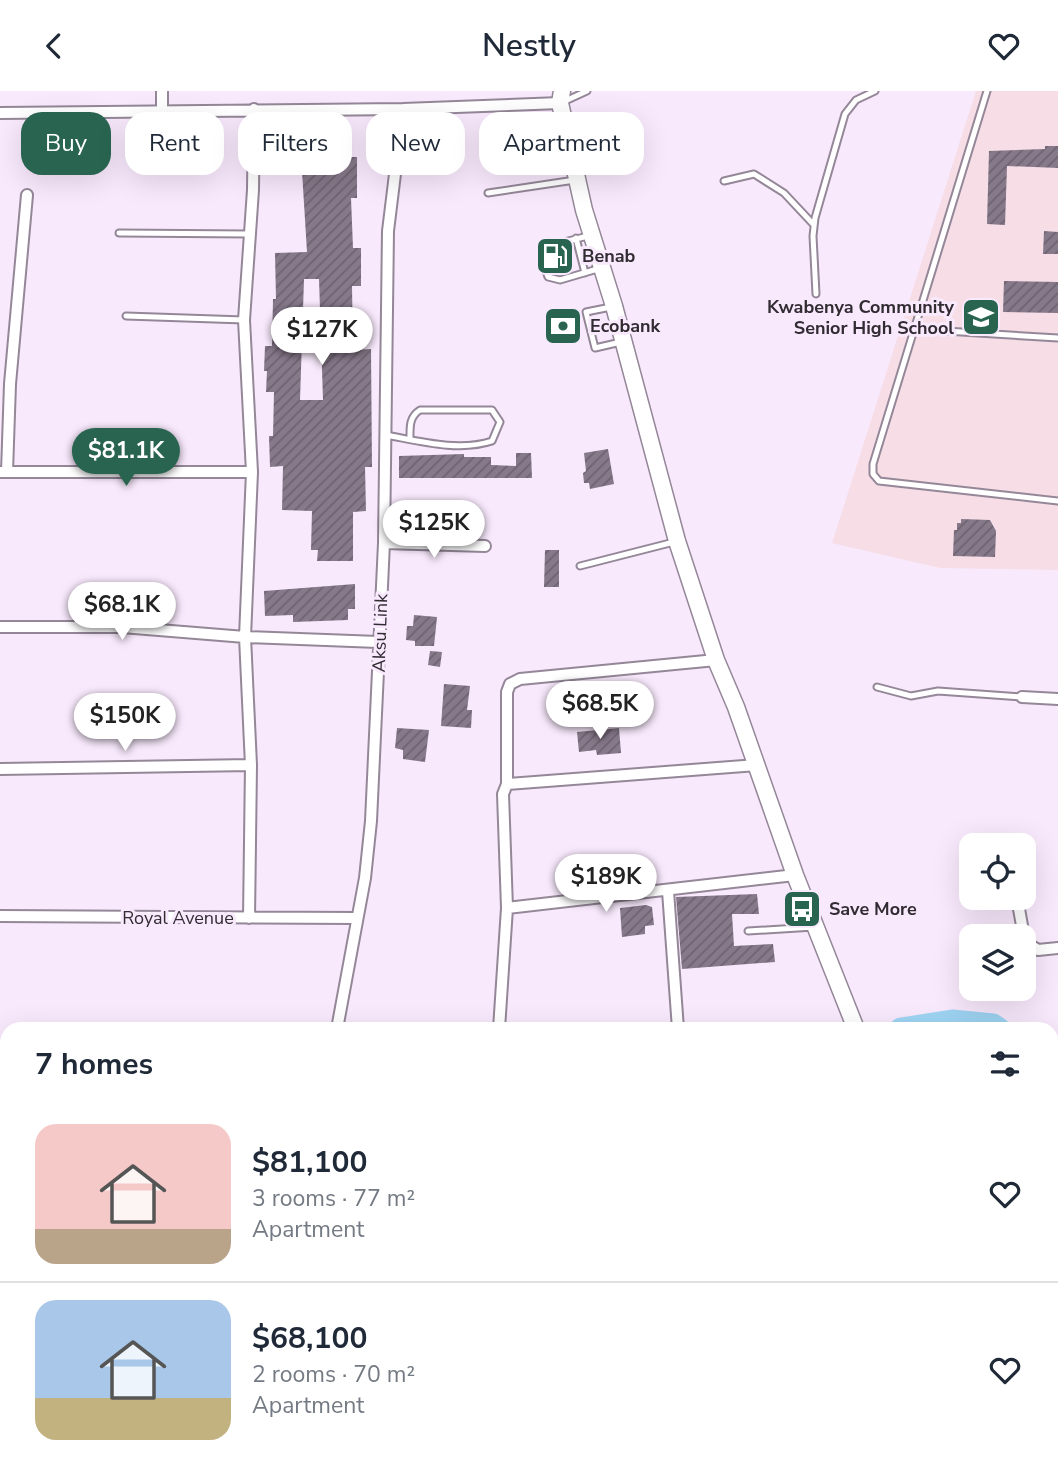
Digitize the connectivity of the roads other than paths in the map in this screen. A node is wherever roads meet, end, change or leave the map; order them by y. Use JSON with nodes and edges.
{"nodes":[{"id":1,"x":162,"y":91,"type":"edge"},
{"id":2,"x":587,"y":91,"type":"edge"},
{"id":3,"x":875,"y":91,"type":"edge"},
{"id":4,"x":987,"y":91,"type":"edge"},
{"id":5,"x":557,"y":95,"type":"edge"},
{"id":6,"x":254,"y":109,"type":"junction"},
{"id":7,"x":403,"y":109,"type":"junction"},
{"id":8,"x":162,"y":111,"type":"junction"},
{"id":9,"x":0,"y":113,"type":"edge"},
{"id":10,"x":577,"y":180,"type":"junction"},
{"id":11,"x":724,"y":181,"type":"dead end"},
{"id":12,"x":488,"y":193,"type":"dead end"},
{"id":13,"x":26,"y":195,"type":"dead end"},
{"id":14,"x":814,"y":225,"type":"junction"},
{"id":15,"x":119,"y":233,"type":"dead end"},
{"id":16,"x":250,"y":234,"type":"junction"},
{"id":17,"x":584,"y":237,"type":"junction"},
{"id":18,"x":601,"y":268,"type":"junction"},
{"id":19,"x":585,"y":273,"type":"junction"},
{"id":20,"x":816,"y":294,"type":"dead end"},
{"id":21,"x":614,"y":306,"type":"junction"},
{"id":22,"x":126,"y":316,"type":"dead end"},
{"id":23,"x":244,"y":320,"type":"junction"},
{"id":24,"x":914,"y":329,"type":"junction"},
{"id":25,"x":1058,"y":338,"type":"edge"},
{"id":26,"x":624,"y":341,"type":"junction"},
{"id":27,"x":385,"y":435,"type":"junction"},
{"id":28,"x":410,"y":439,"type":"junction"},
{"id":29,"x":3,"y":472,"type":"edge"},
{"id":30,"x":252,"y":472,"type":"junction"},
{"id":31,"x":1058,"y":501,"type":"edge"},
{"id":32,"x":677,"y":541,"type":"junction"},
{"id":33,"x":384,"y":543,"type":"junction"},
{"id":34,"x":485,"y":546,"type":"dead end"},
{"id":35,"x":580,"y":566,"type":"dead end"},
{"id":36,"x":0,"y":627,"type":"edge"},
{"id":37,"x":245,"y":637,"type":"junction"},
{"id":38,"x":378,"y":642,"type":"junction"},
{"id":39,"x":716,"y":660,"type":"junction"},
{"id":40,"x":877,"y":687,"type":"dead end"},
{"id":41,"x":1022,"y":697,"type":"joint"},
{"id":42,"x":1058,"y":699,"type":"edge"},
{"id":43,"x":251,"y":765,"type":"junction"},
{"id":44,"x":757,"y":765,"type":"junction"},
{"id":45,"x":0,"y":769,"type":"edge"},
{"id":46,"x":507,"y":784,"type":"junction"},
{"id":47,"x":795,"y":875,"type":"junction"},
{"id":48,"x":668,"y":891,"type":"junction"},
{"id":49,"x":507,"y":908,"type":"junction"},
{"id":50,"x":1019,"y":910,"type":"edge"},
{"id":51,"x":0,"y":916,"type":"edge"},
{"id":52,"x":249,"y":918,"type":"junction"},
{"id":53,"x":356,"y":918,"type":"junction"},
{"id":54,"x":814,"y":927,"type":"junction"},
{"id":55,"x":748,"y":931,"type":"dead end"},
{"id":56,"x":1058,"y":948,"type":"edge"},
{"id":57,"x":338,"y":1022,"type":"edge"},
{"id":58,"x":499,"y":1022,"type":"edge"},
{"id":59,"x":677,"y":1022,"type":"edge"},
{"id":60,"x":853,"y":1022,"type":"edge"}],
"edges":[{"from":1,"to":8,"type":"street"},
{"from":2,"to":5,"type":"lane"},
{"from":3,"to":14,"type":"lane"},
{"from":4,"to":24,"type":"lane"},
{"from":5,"to":7,"type":"street"},
{"from":5,"to":10,"type":"main road"},
{"from":6,"to":7,"type":"street"},
{"from":6,"to":8,"type":"street"},
{"from":6,"to":16,"type":"street"},
{"from":7,"to":27,"type":"street","name":"Aksu Link"},
{"from":8,"to":9,"type":"street"},
{"from":10,"to":12,"type":"lane"},
{"from":10,"to":17,"type":"main road"},
{"from":11,"to":14,"type":"lane"},
{"from":13,"to":29,"type":"street"},
{"from":14,"to":20,"type":"lane"},
{"from":15,"to":16,"type":"lane"},
{"from":16,"to":23,"type":"street"},
{"from":17,"to":18,"type":"main road"},
{"from":17,"to":19,"type":"lane"},
{"from":17,"to":19,"type":"lane"},
{"from":18,"to":19,"type":"lane"},
{"from":18,"to":21,"type":"main road"},
{"from":21,"to":26,"type":"main road"},
{"from":21,"to":26,"type":"lane"},
{"from":22,"to":23,"type":"lane"},
{"from":23,"to":30,"type":"street"},
{"from":24,"to":25,"type":"lane"},
{"from":24,"to":31,"type":"lane"},
{"from":26,"to":32,"type":"main road"},
{"from":27,"to":28,"type":"lane"},
{"from":27,"to":33,"type":"street","name":"Aksu Link"},
{"from":28,"to":28,"type":"lane"},
{"from":29,"to":30,"type":"street"},
{"from":30,"to":37,"type":"street"},
{"from":32,"to":35,"type":"lane"},
{"from":32,"to":39,"type":"main road"},
{"from":33,"to":34,"type":"street"},
{"from":33,"to":38,"type":"street","name":"Aksu Link"},
{"from":36,"to":37,"type":"street"},
{"from":37,"to":38,"type":"street"},
{"from":37,"to":43,"type":"street"},
{"from":38,"to":53,"type":"street","name":"Aksu Link"},
{"from":39,"to":44,"type":"main road"},
{"from":39,"to":46,"type":"street"},
{"from":40,"to":41,"type":"lane"},
{"from":41,"to":42,"type":"street"},
{"from":43,"to":45,"type":"street"},
{"from":43,"to":52,"type":"street"},
{"from":44,"to":46,"type":"street"},
{"from":44,"to":47,"type":"main road"},
{"from":46,"to":49,"type":"street"},
{"from":47,"to":48,"type":"street"},
{"from":47,"to":54,"type":"main road"},
{"from":48,"to":49,"type":"street"},
{"from":48,"to":59,"type":"street"},
{"from":49,"to":58,"type":"street"},
{"from":50,"to":56,"type":"street"},
{"from":51,"to":52,"type":"street","name":"Royal Avenue"},
{"from":52,"to":53,"type":"street","name":"Royal Avenue"},
{"from":53,"to":57,"type":"street","name":"Aksu Link"},
{"from":54,"to":55,"type":"lane"},
{"from":54,"to":60,"type":"main road"}]}
